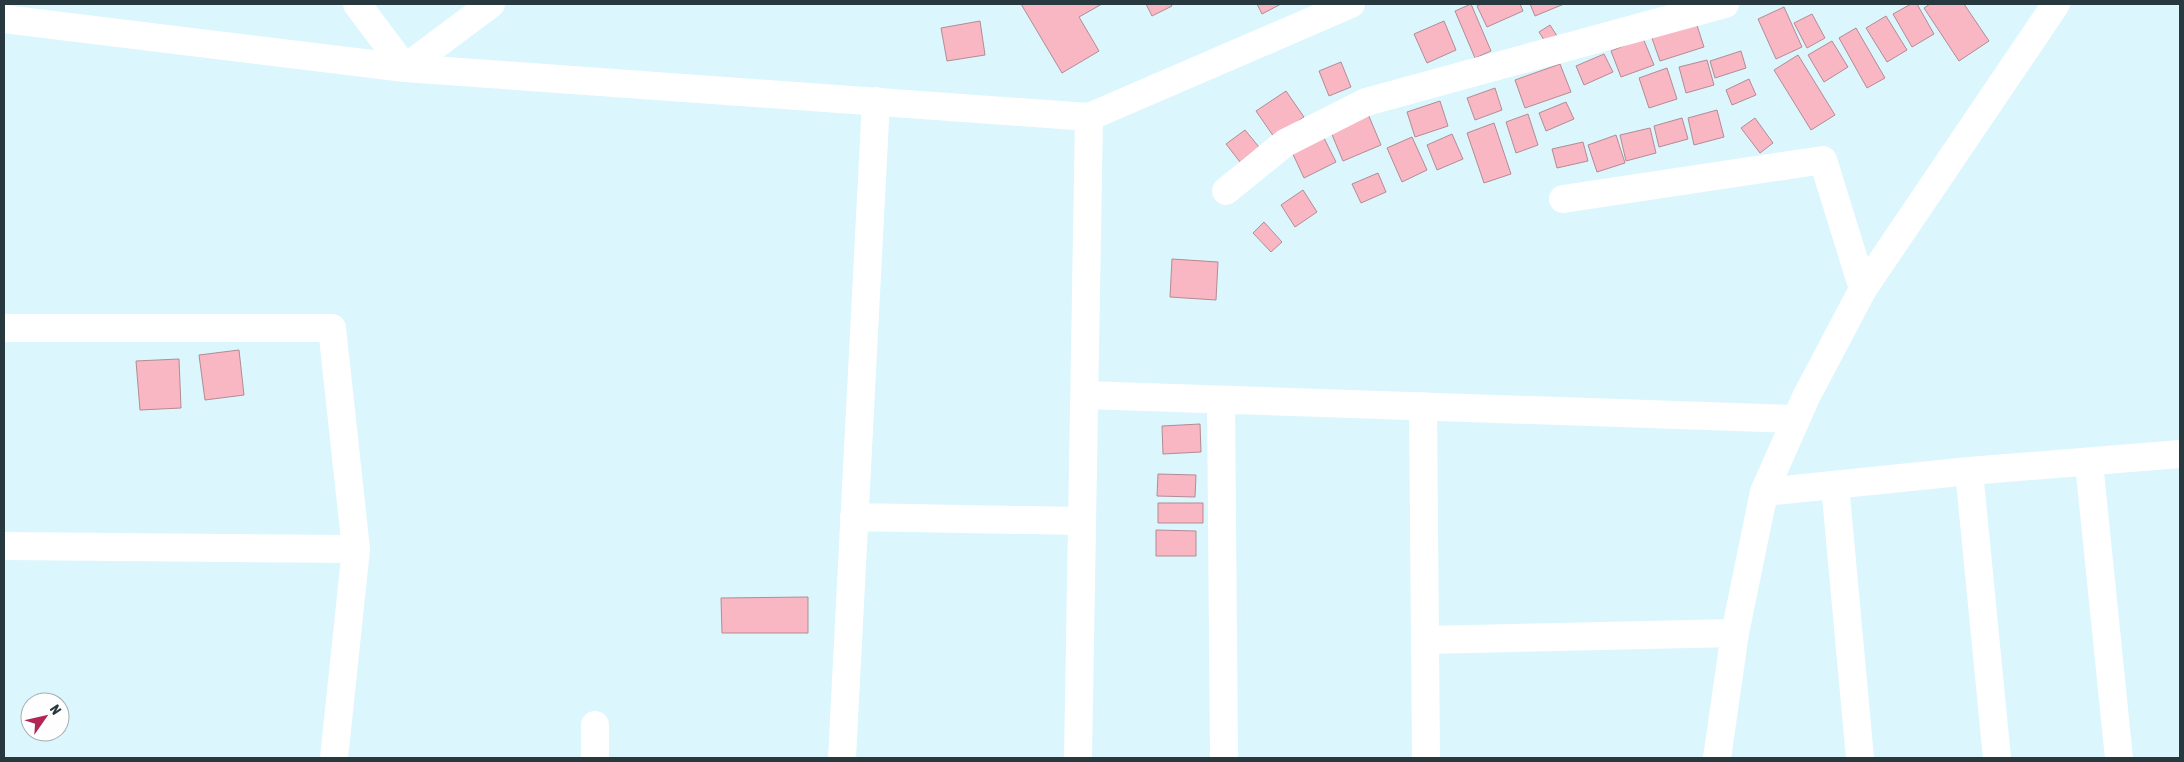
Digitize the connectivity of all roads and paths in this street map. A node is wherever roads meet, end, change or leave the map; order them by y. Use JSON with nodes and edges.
{"nodes":[{"id":1,"x":357,"y":4,"type":"edge"},
{"id":2,"x":491,"y":4,"type":"edge"},
{"id":3,"x":1351,"y":4,"type":"edge"},
{"id":4,"x":1725,"y":4,"type":"edge"},
{"id":5,"x":2056,"y":4,"type":"edge"},
{"id":6,"x":4,"y":19,"type":"edge"},
{"id":7,"x":405,"y":68,"type":"junction"},
{"id":8,"x":876,"y":101,"type":"junction"},
{"id":9,"x":1090,"y":117,"type":"junction"},
{"id":10,"x":1226,"y":191,"type":"dead end"},
{"id":11,"x":1563,"y":199,"type":"dead end"},
{"id":12,"x":1863,"y":289,"type":"junction"},
{"id":13,"x":4,"y":328,"type":"edge"},
{"id":14,"x":1085,"y":394,"type":"junction"},
{"id":15,"x":1222,"y":400,"type":"junction"},
{"id":16,"x":1423,"y":406,"type":"junction"},
{"id":17,"x":1796,"y":419,"type":"junction"},
{"id":18,"x":2180,"y":454,"type":"edge"},
{"id":19,"x":2089,"y":463,"type":"junction"},
{"id":20,"x":1969,"y":472,"type":"junction"},
{"id":21,"x":1835,"y":486,"type":"junction"},
{"id":22,"x":1764,"y":492,"type":"junction"},
{"id":23,"x":854,"y":517,"type":"junction"},
{"id":24,"x":1082,"y":521,"type":"junction"},
{"id":25,"x":4,"y":546,"type":"edge"},
{"id":26,"x":356,"y":549,"type":"junction"},
{"id":27,"x":1735,"y":633,"type":"junction"},
{"id":28,"x":1425,"y":640,"type":"junction"},
{"id":29,"x":594,"y":725,"type":"dead end"},
{"id":30,"x":334,"y":758,"type":"edge"},
{"id":31,"x":595,"y":758,"type":"edge"},
{"id":32,"x":842,"y":758,"type":"edge"},
{"id":33,"x":1078,"y":758,"type":"edge"},
{"id":34,"x":1224,"y":758,"type":"edge"},
{"id":35,"x":1426,"y":758,"type":"edge"},
{"id":36,"x":1717,"y":758,"type":"edge"},
{"id":37,"x":1860,"y":758,"type":"edge"},
{"id":38,"x":1997,"y":758,"type":"edge"},
{"id":39,"x":2119,"y":758,"type":"edge"}],
"edges":[{"from":1,"to":7,"type":"street"},
{"from":2,"to":7,"type":"street"},
{"from":3,"to":9,"type":"street"},
{"from":4,"to":10,"type":"street"},
{"from":5,"to":12,"type":"street"},
{"from":6,"to":7,"type":"street"},
{"from":7,"to":8,"type":"street"},
{"from":8,"to":9,"type":"street"},
{"from":8,"to":23,"type":"street"},
{"from":9,"to":14,"type":"street"},
{"from":11,"to":12,"type":"street"},
{"from":12,"to":17,"type":"street"},
{"from":13,"to":26,"type":"street"},
{"from":14,"to":15,"type":"street"},
{"from":14,"to":24,"type":"street"},
{"from":15,"to":16,"type":"street"},
{"from":15,"to":34,"type":"street"},
{"from":16,"to":17,"type":"street"},
{"from":16,"to":28,"type":"street"},
{"from":17,"to":22,"type":"street"},
{"from":18,"to":19,"type":"street"},
{"from":19,"to":20,"type":"street"},
{"from":19,"to":39,"type":"street"},
{"from":20,"to":21,"type":"street"},
{"from":20,"to":38,"type":"street"},
{"from":21,"to":22,"type":"street"},
{"from":21,"to":37,"type":"street"},
{"from":22,"to":27,"type":"street"},
{"from":23,"to":24,"type":"street"},
{"from":23,"to":32,"type":"street"},
{"from":24,"to":33,"type":"street"},
{"from":25,"to":26,"type":"street"},
{"from":26,"to":30,"type":"street"},
{"from":27,"to":28,"type":"street"},
{"from":27,"to":36,"type":"street"},
{"from":28,"to":35,"type":"street"},
{"from":29,"to":31,"type":"street"}]}
